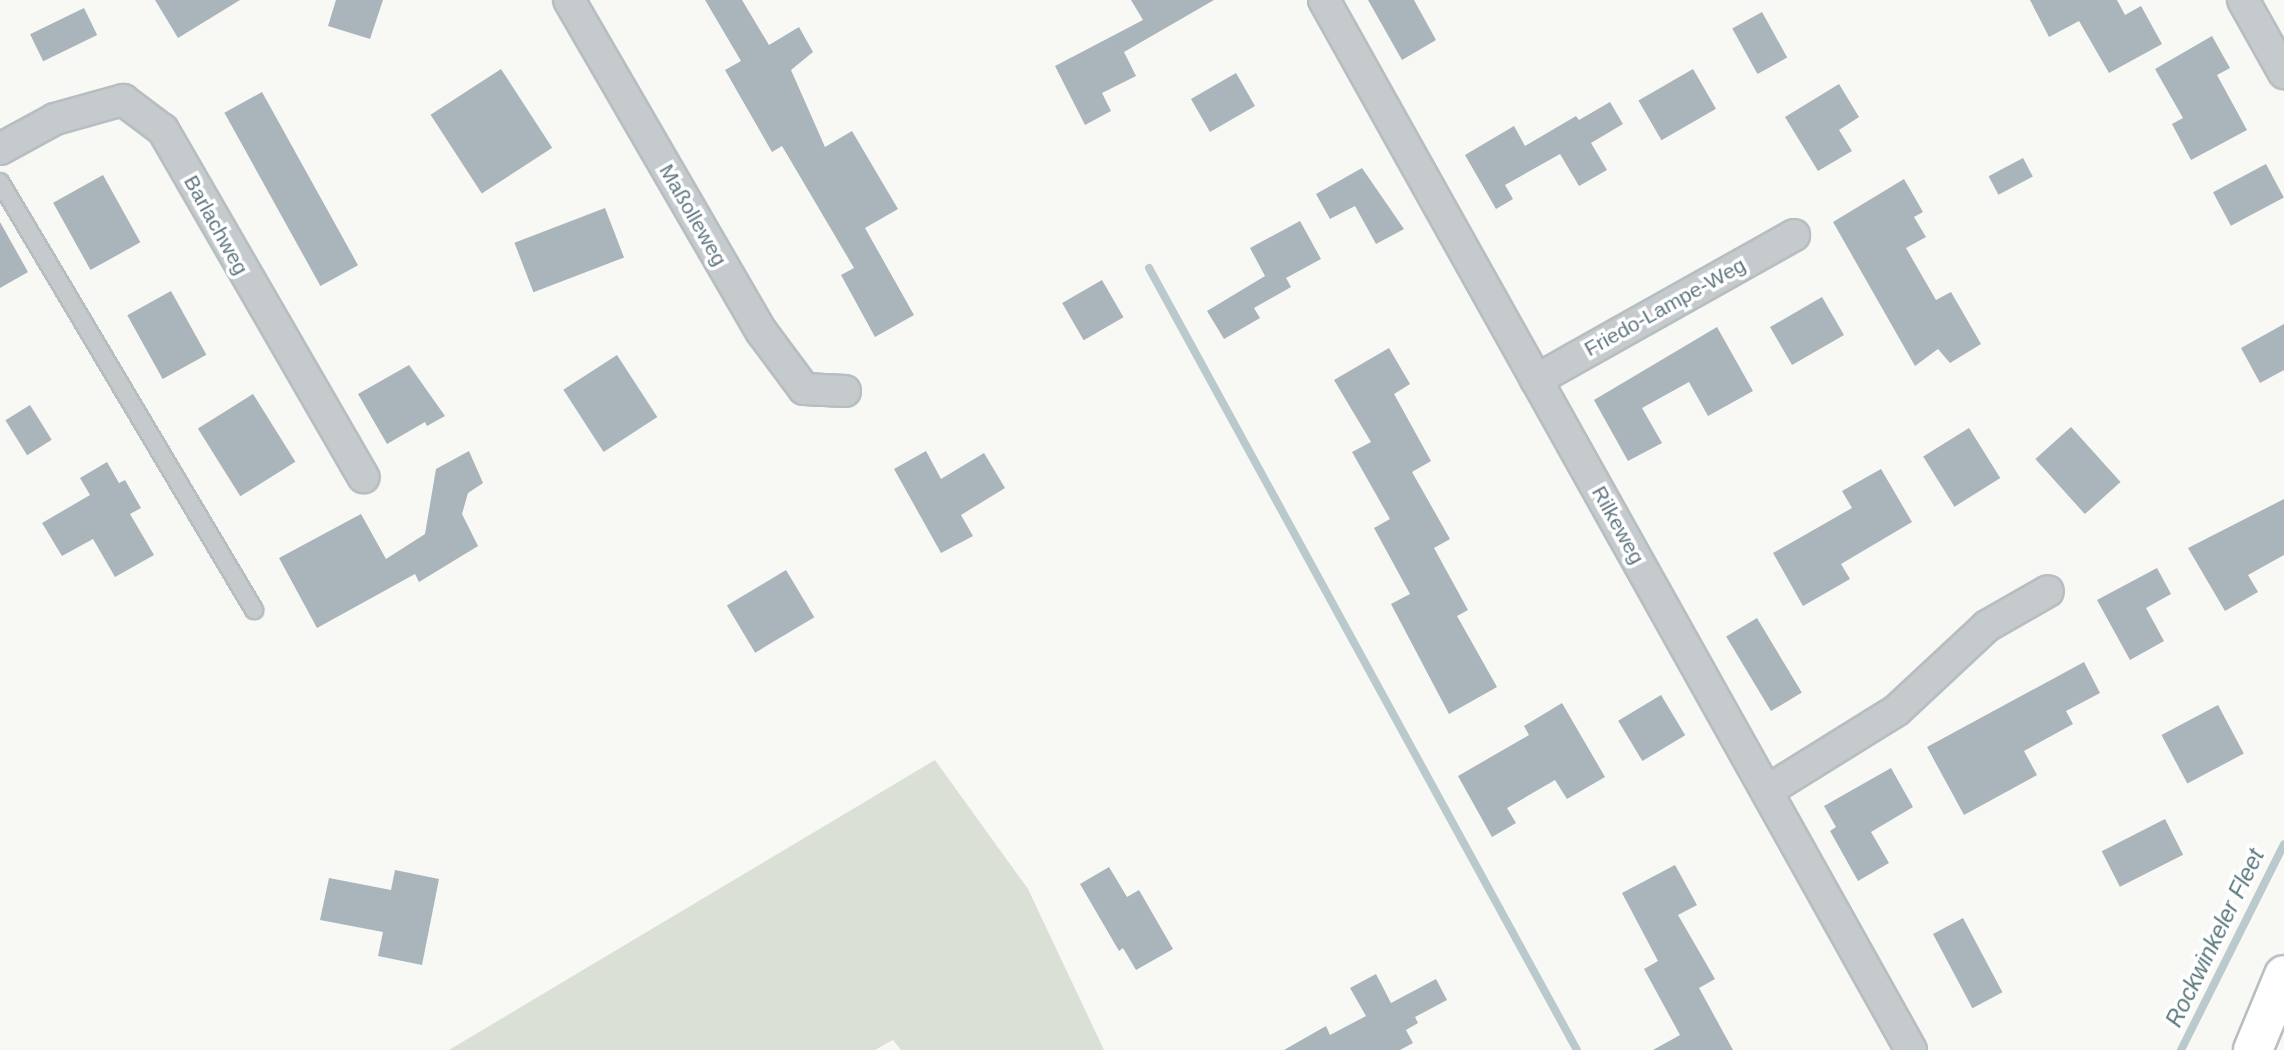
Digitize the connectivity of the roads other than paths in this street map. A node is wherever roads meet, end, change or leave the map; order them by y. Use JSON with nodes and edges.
{"nodes":[{"id":1,"x":569,"y":0,"type":"edge"},
{"id":2,"x":1324,"y":0,"type":"edge"},
{"id":3,"x":2243,"y":0,"type":"edge"},
{"id":4,"x":2284,"y":73,"type":"edge"},
{"id":5,"x":0,"y":149,"type":"edge"},
{"id":6,"x":0,"y":182,"type":"edge"},
{"id":7,"x":1794,"y":235,"type":"dead end"},
{"id":8,"x":1536,"y":380,"type":"junction"},
{"id":9,"x":845,"y":391,"type":"dead end"},
{"id":10,"x":363,"y":477,"type":"dead end"},
{"id":11,"x":2048,"y":591,"type":"dead end"},
{"id":12,"x":254,"y":610,"type":"dead end"},
{"id":13,"x":1767,"y":791,"type":"junction"},
{"id":14,"x":2284,"y":975,"type":"edge"},
{"id":15,"x":2261,"y":1046,"type":"edge"},
{"id":16,"x":1911,"y":1050,"type":"edge"}],
"edges":[{"from":1,"to":9,"type":"street","name":"Maßolleweg"},
{"from":2,"to":8,"type":"street","name":"Rilkeweg"},
{"from":3,"to":4,"type":"street"},
{"from":5,"to":10,"type":"street","name":"Barlachweg"},
{"from":6,"to":12,"type":"lane"},
{"from":7,"to":8,"type":"street","name":"Friedo-Lampe-Weg"},
{"from":8,"to":13,"type":"street","name":"Rilkeweg"},
{"from":11,"to":13,"type":"street"},
{"from":13,"to":16,"type":"street","name":"Rilkeweg"},
{"from":14,"to":15,"type":"main road"}]}
